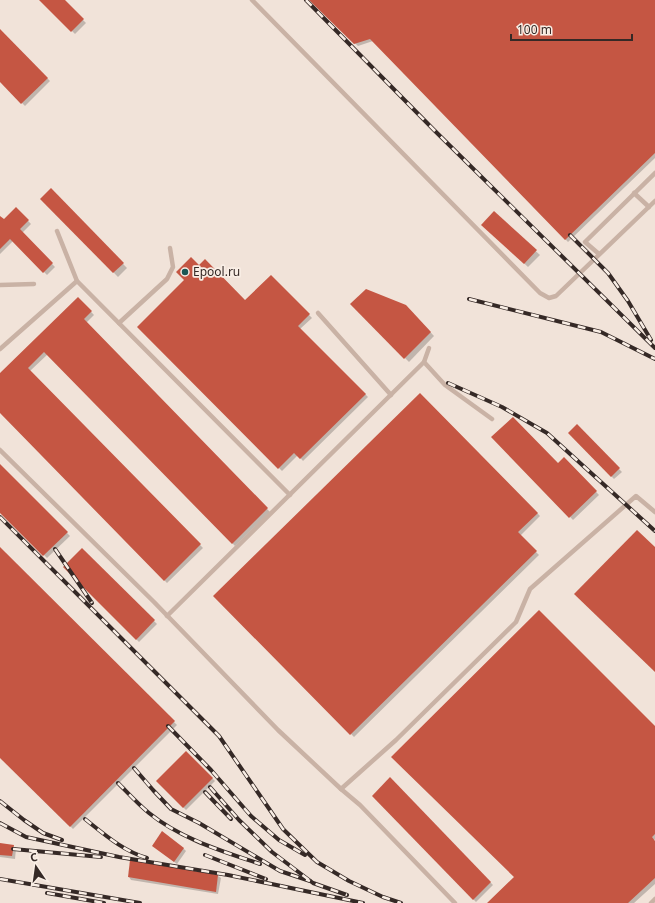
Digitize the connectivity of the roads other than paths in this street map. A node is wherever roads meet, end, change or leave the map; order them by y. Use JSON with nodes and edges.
{"nodes":[{"id":1,"x":252,"y":0,"type":"edge"},
{"id":2,"x":655,"y":173,"type":"edge"},
{"id":3,"x":634,"y":193,"type":"junction"},
{"id":4,"x":655,"y":201,"type":"edge"},
{"id":5,"x":648,"y":207,"type":"junction"},
{"id":6,"x":57,"y":231,"type":"dead end"},
{"id":7,"x":170,"y":248,"type":"dead end"},
{"id":8,"x":599,"y":254,"type":"junction"},
{"id":9,"x":77,"y":281,"type":"junction"},
{"id":10,"x":34,"y":284,"type":"dead end"},
{"id":11,"x":0,"y":285,"type":"edge"},
{"id":12,"x":318,"y":314,"type":"dead end"},
{"id":13,"x":119,"y":323,"type":"junction"},
{"id":14,"x":428,"y":348,"type":"dead end"},
{"id":15,"x":0,"y":349,"type":"edge"},
{"id":16,"x":424,"y":362,"type":"junction"},
{"id":17,"x":391,"y":395,"type":"junction"},
{"id":18,"x":492,"y":420,"type":"dead end"},
{"id":19,"x":0,"y":450,"type":"edge"},
{"id":20,"x":290,"y":495,"type":"junction"},
{"id":21,"x":655,"y":512,"type":"edge"},
{"id":22,"x":167,"y":616,"type":"junction"},
{"id":23,"x":341,"y":790,"type":"junction"},
{"id":24,"x":655,"y":899,"type":"edge"},
{"id":25,"x":455,"y":903,"type":"edge"},
{"id":26,"x":651,"y":903,"type":"edge"}],
"edges":[{"from":1,"to":8,"type":"lane"},
{"from":2,"to":3,"type":"lane"},
{"from":3,"to":5,"type":"lane"},
{"from":3,"to":8,"type":"lane"},
{"from":4,"to":5,"type":"lane"},
{"from":5,"to":8,"type":"lane"},
{"from":6,"to":9,"type":"lane"},
{"from":7,"to":13,"type":"lane"},
{"from":9,"to":13,"type":"lane"},
{"from":9,"to":15,"type":"lane"},
{"from":10,"to":11,"type":"lane"},
{"from":12,"to":17,"type":"lane"},
{"from":13,"to":20,"type":"lane"},
{"from":14,"to":16,"type":"lane"},
{"from":16,"to":17,"type":"lane"},
{"from":16,"to":18,"type":"lane"},
{"from":17,"to":20,"type":"lane"},
{"from":19,"to":22,"type":"lane"},
{"from":20,"to":22,"type":"lane"},
{"from":21,"to":23,"type":"lane"},
{"from":22,"to":23,"type":"lane"},
{"from":23,"to":25,"type":"lane"},
{"from":24,"to":26,"type":"lane"}]}
